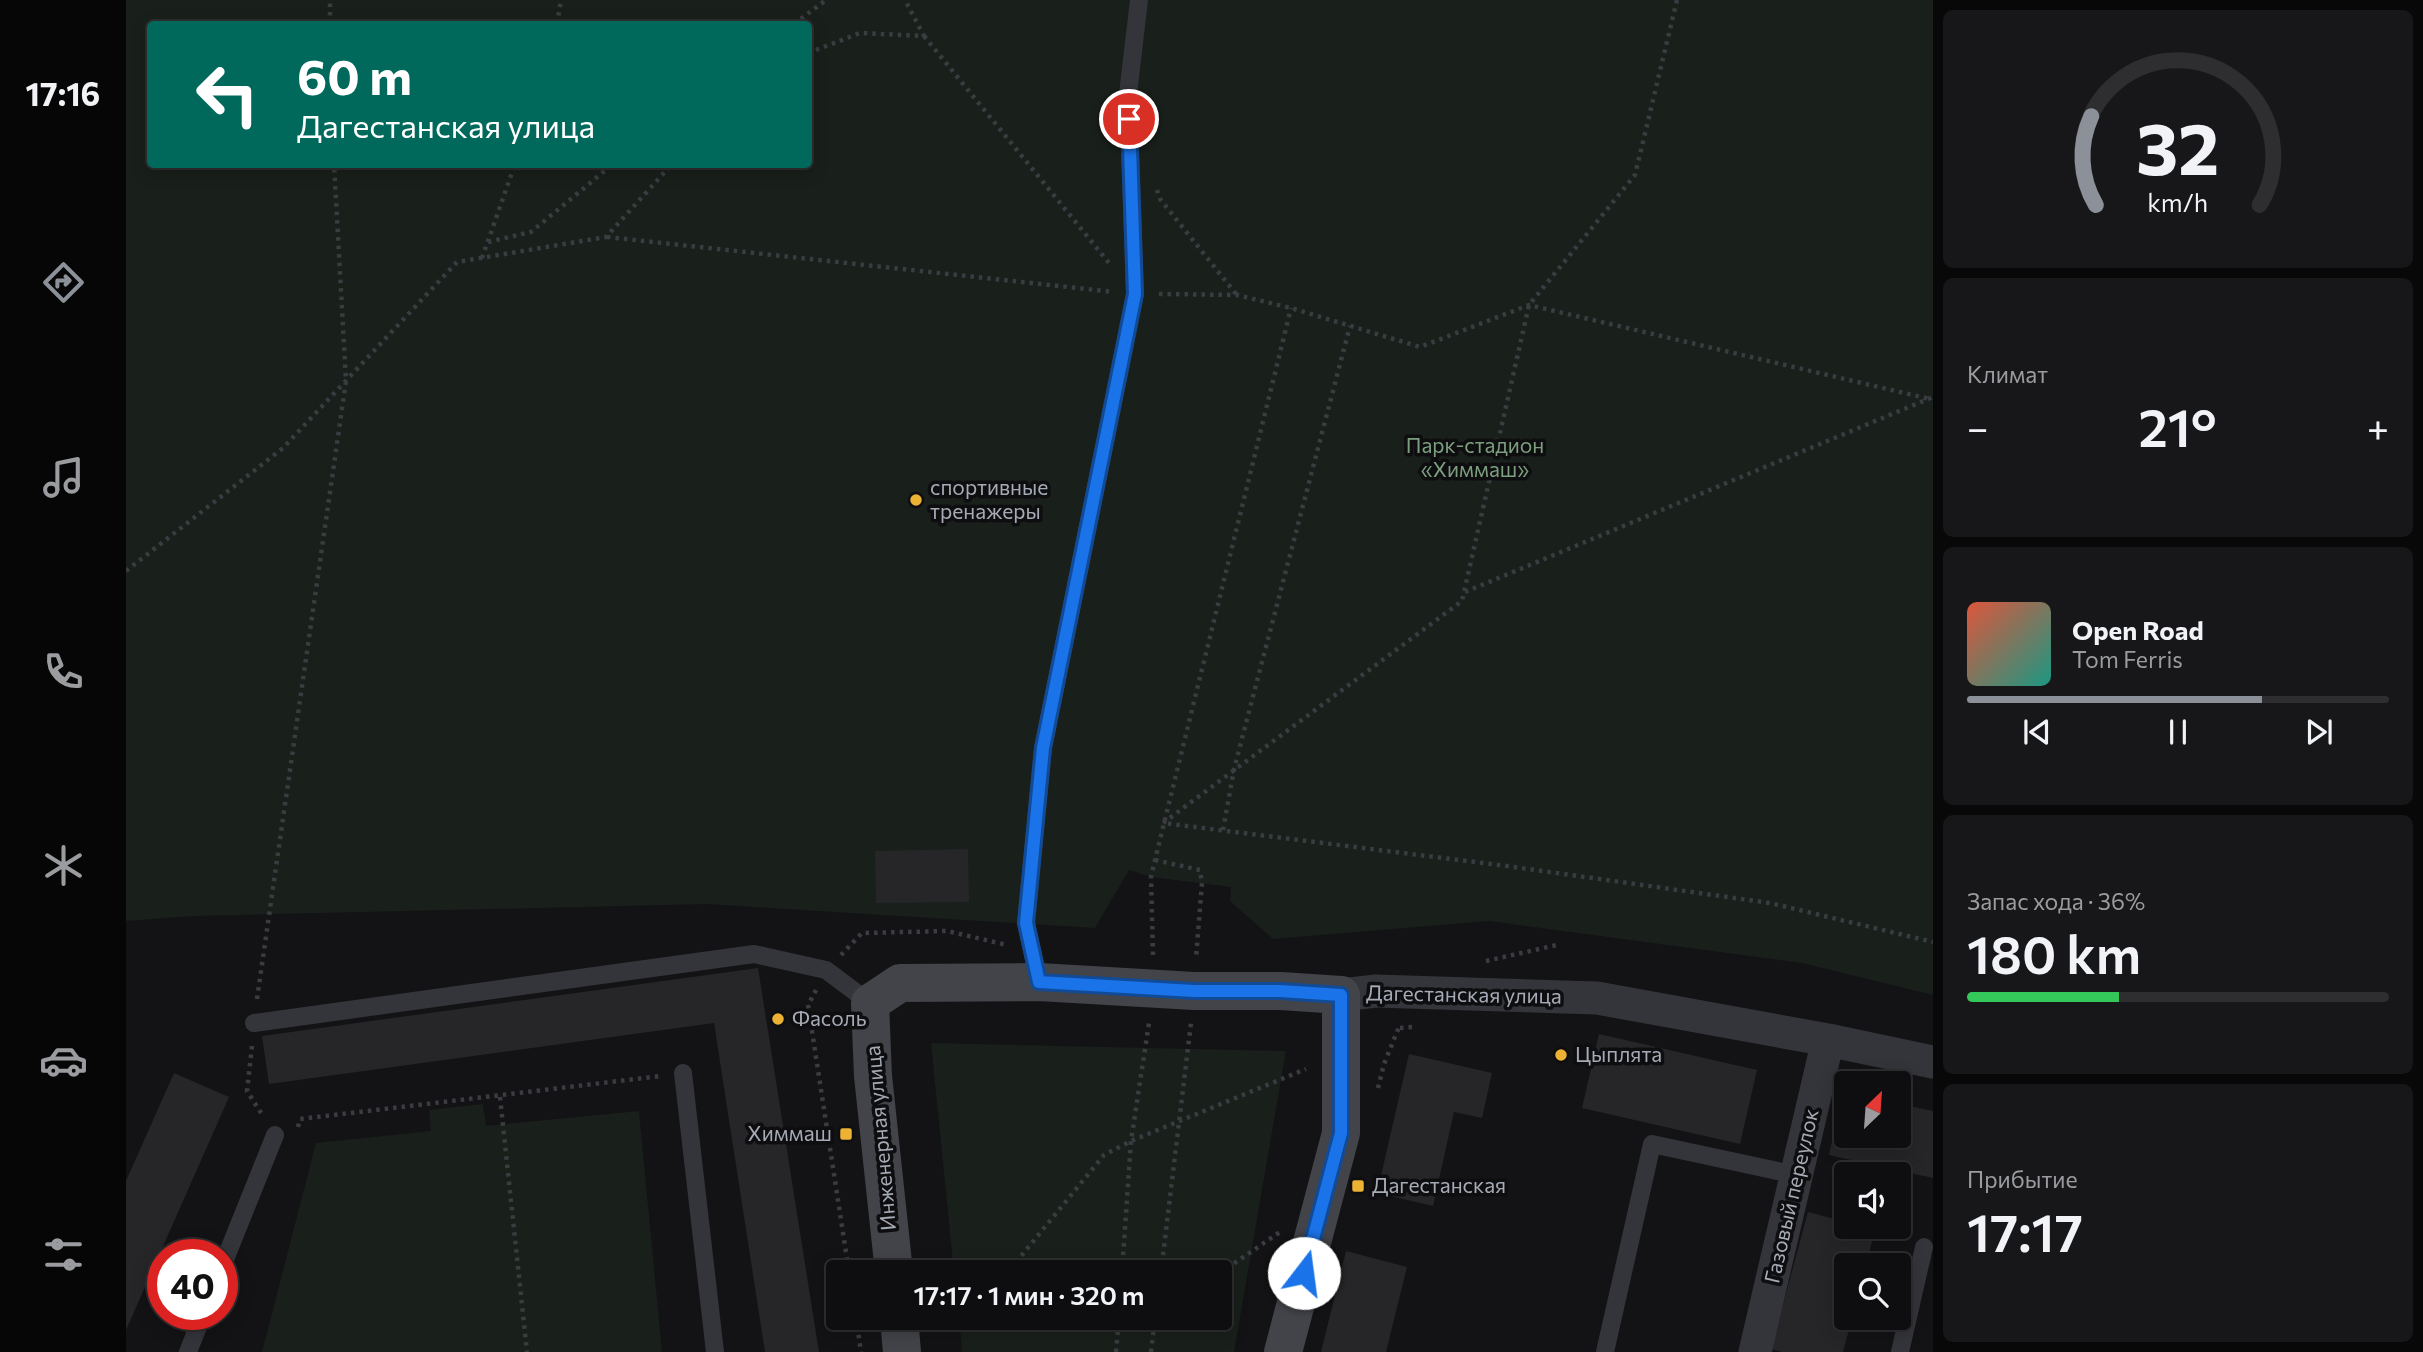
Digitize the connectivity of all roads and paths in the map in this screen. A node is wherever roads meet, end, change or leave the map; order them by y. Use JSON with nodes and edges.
{"nodes":[{"id":1,"x":330,"y":0,"type":"edge"},
{"id":2,"x":561,"y":0,"type":"edge"},
{"id":3,"x":826,"y":0,"type":"edge"},
{"id":4,"x":905,"y":0,"type":"edge"},
{"id":5,"x":1139,"y":0,"type":"edge"},
{"id":6,"x":1677,"y":0,"type":"edge"},
{"id":7,"x":330,"y":21,"type":"edge"},
{"id":8,"x":558,"y":21,"type":"edge"},
{"id":9,"x":798,"y":21,"type":"edge"},
{"id":10,"x":924,"y":36,"type":"junction"},
{"id":11,"x":812,"y":51,"type":"edge"},
{"id":12,"x":334,"y":168,"type":"edge"},
{"id":13,"x":514,"y":168,"type":"edge"},
{"id":14,"x":608,"y":168,"type":"edge"},
{"id":15,"x":667,"y":168,"type":"edge"},
{"id":16,"x":1156,"y":186,"type":"dead end"},
{"id":17,"x":607,"y":237,"type":"junction"},
{"id":18,"x":488,"y":242,"type":"junction"},
{"id":19,"x":482,"y":258,"type":"junction"},
{"id":20,"x":1135,"y":294,"type":"junction"},
{"id":21,"x":1237,"y":295,"type":"junction"},
{"id":22,"x":1529,"y":305,"type":"junction"},
{"id":23,"x":1291,"y":308,"type":"junction"},
{"id":24,"x":1350,"y":326,"type":"junction"},
{"id":25,"x":346,"y":381,"type":"junction"},
{"id":26,"x":1931,"y":398,"type":"edge"},
{"id":27,"x":126,"y":571,"type":"edge"},
{"id":28,"x":1464,"y":592,"type":"junction"},
{"id":29,"x":1234,"y":769,"type":"junction"},
{"id":30,"x":1163,"y":822,"type":"junction"},
{"id":31,"x":1223,"y":830,"type":"junction"},
{"id":32,"x":1155,"y":860,"type":"junction"},
{"id":33,"x":1933,"y":942,"type":"edge"},
{"id":34,"x":1039,"y":982,"type":"junction"},
{"id":35,"x":1154,"y":989,"type":"junction"},
{"id":36,"x":1194,"y":991,"type":"junction"},
{"id":37,"x":1341,"y":995,"type":"junction"},
{"id":38,"x":870,"y":1003,"type":"junction"},
{"id":39,"x":254,"y":1023,"type":"junction"},
{"id":40,"x":1828,"y":1040,"type":"junction"},
{"id":41,"x":1933,"y":1062,"type":"edge"},
{"id":42,"x":1307,"y":1069,"type":"dead end"},
{"id":43,"x":683,"y":1073,"type":"joint"},
{"id":44,"x":247,"y":1091,"type":"dead end"},
{"id":45,"x":500,"y":1097,"type":"junction"},
{"id":46,"x":1181,"y":1122,"type":"junction"},
{"id":47,"x":275,"y":1135,"type":"joint"},
{"id":48,"x":1131,"y":1141,"type":"junction"},
{"id":49,"x":1797,"y":1175,"type":"junction"},
{"id":50,"x":233,"y":1239,"type":"edge"},
{"id":51,"x":1924,"y":1247,"type":"dead end"},
{"id":52,"x":893,"y":1260,"type":"edge"},
{"id":53,"x":1018,"y":1260,"type":"edge"},
{"id":54,"x":1123,"y":1260,"type":"edge"},
{"id":55,"x":1163,"y":1260,"type":"edge"},
{"id":56,"x":197,"y":1330,"type":"edge"},
{"id":57,"x":858,"y":1330,"type":"edge"},
{"id":58,"x":900,"y":1330,"type":"edge"},
{"id":59,"x":1118,"y":1330,"type":"edge"},
{"id":60,"x":1154,"y":1330,"type":"edge"},
{"id":61,"x":188,"y":1352,"type":"edge"},
{"id":62,"x":527,"y":1352,"type":"edge"},
{"id":63,"x":715,"y":1352,"type":"edge"},
{"id":64,"x":861,"y":1352,"type":"edge"},
{"id":65,"x":902,"y":1352,"type":"edge"},
{"id":66,"x":1116,"y":1352,"type":"edge"},
{"id":67,"x":1151,"y":1352,"type":"edge"},
{"id":68,"x":1283,"y":1352,"type":"edge"},
{"id":69,"x":1605,"y":1352,"type":"edge"},
{"id":70,"x":1755,"y":1352,"type":"edge"},
{"id":71,"x":1900,"y":1352,"type":"edge"}],
"edges":[{"from":1,"to":7,"type":"path"},
{"from":2,"to":8,"type":"path"},
{"from":3,"to":9,"type":"path"},
{"from":4,"to":10,"type":"path"},
{"from":5,"to":20,"type":"lane"},
{"from":6,"to":22,"type":"path"},
{"from":10,"to":11,"type":"path"},
{"from":10,"to":20,"type":"path"},
{"from":12,"to":25,"type":"path"},
{"from":13,"to":18,"type":"path"},
{"from":14,"to":18,"type":"path"},
{"from":15,"to":17,"type":"path"},
{"from":16,"to":21,"type":"path"},
{"from":17,"to":19,"type":"path"},
{"from":17,"to":20,"type":"path"},
{"from":18,"to":19,"type":"path"},
{"from":19,"to":25,"type":"path"},
{"from":20,"to":21,"type":"path"},
{"from":20,"to":34,"type":"lane"},
{"from":21,"to":23,"type":"path"},
{"from":22,"to":24,"type":"path"},
{"from":22,"to":26,"type":"path"},
{"from":22,"to":28,"type":"path"},
{"from":23,"to":24,"type":"path"},
{"from":23,"to":30,"type":"path"},
{"from":24,"to":29,"type":"path"},
{"from":25,"to":27,"type":"path"},
{"from":25,"to":39,"type":"path"},
{"from":26,"to":28,"type":"path"},
{"from":28,"to":29,"type":"path"},
{"from":29,"to":30,"type":"path"},
{"from":29,"to":31,"type":"path"},
{"from":30,"to":31,"type":"path"},
{"from":30,"to":32,"type":"path"},
{"from":31,"to":33,"type":"path"},
{"from":32,"to":35,"type":"path"},
{"from":32,"to":36,"type":"path"},
{"from":34,"to":35,"type":"street","name":"Дагестанская улица"},
{"from":34,"to":38,"type":"street","name":"Дагестанская улица"},
{"from":35,"to":36,"type":"street","name":"Дагестанская улица"},
{"from":35,"to":48,"type":"path"},
{"from":36,"to":37,"type":"street","name":"Дагестанская улица"},
{"from":36,"to":46,"type":"path"},
{"from":37,"to":40,"type":"street","name":"Дагестанская улица"},
{"from":37,"to":68,"type":"street"},
{"from":38,"to":39,"type":"lane"},
{"from":38,"to":52,"type":"street","name":"Инженерная улица"},
{"from":39,"to":44,"type":"path"},
{"from":40,"to":41,"type":"street","name":"Дагестанская улица"},
{"from":40,"to":49,"type":"street","name":"Газовый переулок"},
{"from":42,"to":46,"type":"path"},
{"from":43,"to":45,"type":"path"},
{"from":43,"to":63,"type":"lane"},
{"from":45,"to":47,"type":"path"},
{"from":45,"to":62,"type":"path"},
{"from":46,"to":48,"type":"path"},
{"from":46,"to":55,"type":"path"},
{"from":47,"to":50,"type":"lane"},
{"from":48,"to":53,"type":"path"},
{"from":48,"to":54,"type":"path"},
{"from":49,"to":69,"type":"lane"},
{"from":49,"to":70,"type":"street","name":"Газовый переулок"},
{"from":51,"to":71,"type":"lane"},
{"from":56,"to":61,"type":"lane"},
{"from":57,"to":64,"type":"path"},
{"from":58,"to":65,"type":"street"},
{"from":59,"to":66,"type":"path"},
{"from":60,"to":67,"type":"path"}]}
